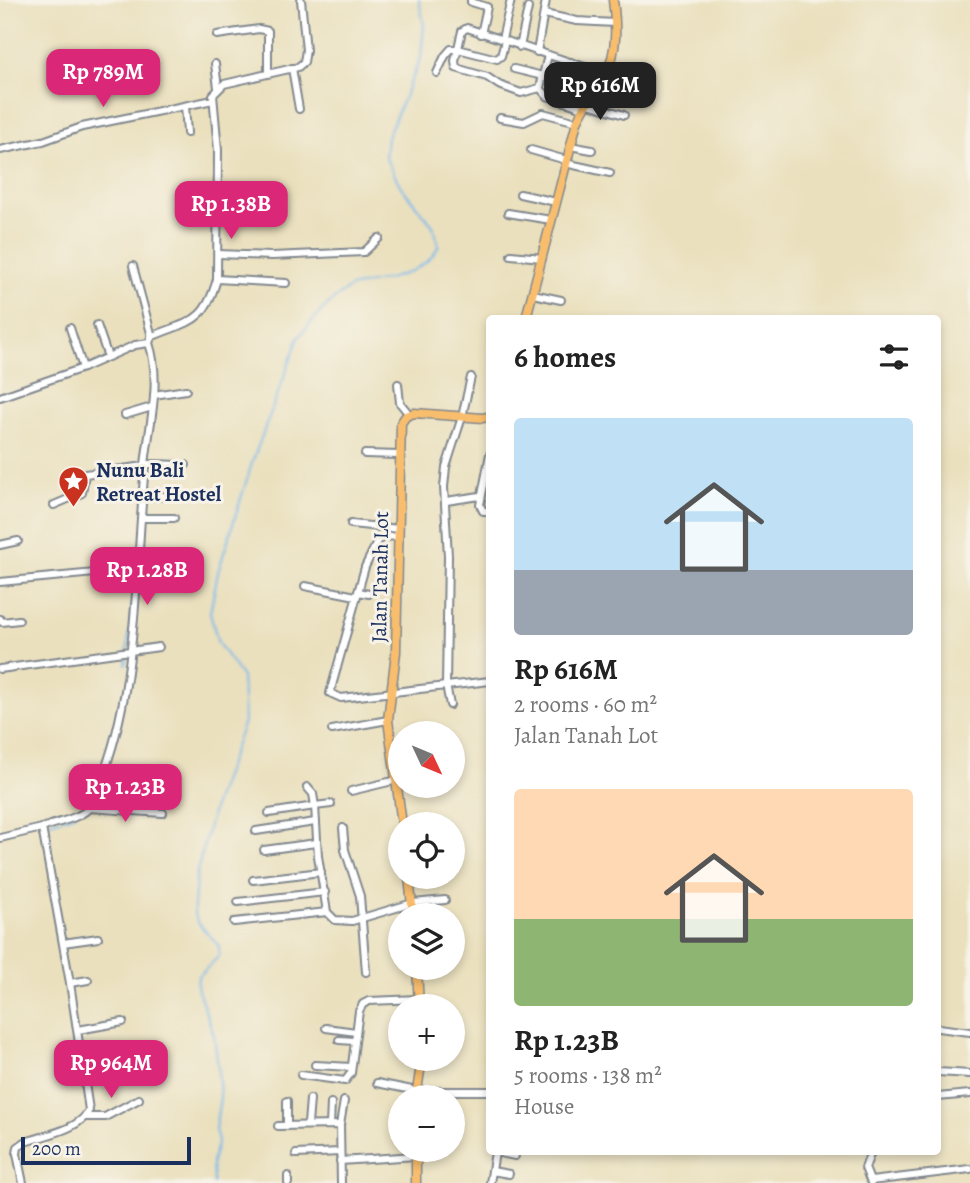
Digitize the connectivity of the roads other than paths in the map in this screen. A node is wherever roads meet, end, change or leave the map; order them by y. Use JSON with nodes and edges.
{"nodes":[{"id":1,"x":301,"y":0,"type":"edge"},
{"id":2,"x":471,"y":0,"type":"edge"},
{"id":3,"x":511,"y":0,"type":"edge"},
{"id":4,"x":545,"y":0,"type":"edge"},
{"id":5,"x":613,"y":0,"type":"edge"},
{"id":6,"x":528,"y":8,"type":"dead end"},
{"id":7,"x":544,"y":14,"type":"junction"},
{"id":8,"x":615,"y":23,"type":"junction"},
{"id":9,"x":217,"y":34,"type":"dead end"},
{"id":10,"x":481,"y":34,"type":"junction"},
{"id":11,"x":503,"y":40,"type":"junction"},
{"id":12,"x":520,"y":47,"type":"junction"},
{"id":13,"x":458,"y":49,"type":"junction"},
{"id":14,"x":537,"y":52,"type":"junction"},
{"id":15,"x":548,"y":55,"type":"junction"},
{"id":16,"x":571,"y":62,"type":"junction"},
{"id":17,"x":215,"y":64,"type":"dead end"},
{"id":18,"x":292,"y":68,"type":"junction"},
{"id":19,"x":514,"y":69,"type":"dead end"},
{"id":20,"x":268,"y":73,"type":"junction"},
{"id":21,"x":437,"y":74,"type":"dead end"},
{"id":22,"x":606,"y":74,"type":"junction"},
{"id":23,"x":543,"y":76,"type":"junction"},
{"id":24,"x":218,"y":88,"type":"junction"},
{"id":25,"x":540,"y":88,"type":"junction"},
{"id":26,"x":213,"y":100,"type":"junction"},
{"id":27,"x":560,"y":100,"type":"junction"},
{"id":28,"x":184,"y":106,"type":"junction"},
{"id":29,"x":584,"y":106,"type":"junction"},
{"id":30,"x":299,"y":109,"type":"dead end"},
{"id":31,"x":624,"y":115,"type":"dead end"},
{"id":32,"x":500,"y":118,"type":"dead end"},
{"id":33,"x":577,"y":122,"type":"junction"},
{"id":34,"x":187,"y":133,"type":"dead end"},
{"id":35,"x":570,"y":146,"type":"junction"},
{"id":36,"x":0,"y":150,"type":"edge"},
{"id":37,"x":531,"y":150,"type":"dead end"},
{"id":38,"x":592,"y":150,"type":"dead end"},
{"id":39,"x":566,"y":162,"type":"junction"},
{"id":40,"x":610,"y":173,"type":"dead end"},
{"id":41,"x":520,"y":194,"type":"dead end"},
{"id":42,"x":556,"y":202,"type":"junction"},
{"id":43,"x":508,"y":213,"type":"dead end"},
{"id":44,"x":279,"y":216,"type":"dead end"},
{"id":45,"x":218,"y":217,"type":"junction"},
{"id":46,"x":551,"y":220,"type":"junction"},
{"id":47,"x":379,"y":238,"type":"dead end"},
{"id":48,"x":218,"y":254,"type":"junction"},
{"id":49,"x":511,"y":256,"type":"dead end"},
{"id":50,"x":542,"y":258,"type":"junction"},
{"id":51,"x":133,"y":266,"type":"dead end"},
{"id":52,"x":217,"y":279,"type":"junction"},
{"id":53,"x":286,"y":284,"type":"dead end"},
{"id":54,"x":533,"y":294,"type":"junction"},
{"id":55,"x":561,"y":300,"type":"dead end"},
{"id":56,"x":527,"y":315,"type":"edge"},
{"id":57,"x":97,"y":325,"type":"dead end"},
{"id":58,"x":70,"y":328,"type":"dead end"},
{"id":59,"x":150,"y":340,"type":"junction"},
{"id":60,"x":107,"y":357,"type":"junction"},
{"id":61,"x":83,"y":368,"type":"junction"},
{"id":62,"x":471,"y":377,"type":"dead end"},
{"id":63,"x":398,"y":384,"type":"dead end"},
{"id":64,"x":186,"y":390,"type":"dead end"},
{"id":65,"x":154,"y":395,"type":"junction"},
{"id":66,"x":0,"y":397,"type":"edge"},
{"id":67,"x":152,"y":407,"type":"junction"},
{"id":68,"x":409,"y":414,"type":"junction"},
{"id":69,"x":125,"y":415,"type":"dead end"},
{"id":70,"x":486,"y":416,"type":"edge"},
{"id":71,"x":462,"y":417,"type":"junction"},
{"id":72,"x":365,"y":454,"type":"dead end"},
{"id":73,"x":399,"y":455,"type":"junction"},
{"id":74,"x":145,"y":465,"type":"junction"},
{"id":75,"x":186,"y":465,"type":"dead end"},
{"id":76,"x":486,"y":471,"type":"edge"},
{"id":77,"x":170,"y":496,"type":"dead end"},
{"id":78,"x":480,"y":496,"type":"junction"},
{"id":79,"x":143,"y":498,"type":"junction"},
{"id":80,"x":446,"y":501,"type":"junction"},
{"id":81,"x":54,"y":505,"type":"dead end"},
{"id":82,"x":486,"y":511,"type":"edge"},
{"id":83,"x":142,"y":518,"type":"junction"},
{"id":84,"x":174,"y":518,"type":"dead end"},
{"id":85,"x":351,"y":524,"type":"dead end"},
{"id":86,"x":399,"y":533,"type":"junction"},
{"id":87,"x":18,"y":541,"type":"dead end"},
{"id":88,"x":0,"y":545,"type":"edge"},
{"id":89,"x":136,"y":569,"type":"junction"},
{"id":90,"x":0,"y":582,"type":"edge"},
{"id":91,"x":305,"y":586,"type":"dead end"},
{"id":92,"x":357,"y":594,"type":"junction"},
{"id":93,"x":369,"y":594,"type":"dead end"},
{"id":94,"x":0,"y":619,"type":"edge"},
{"id":95,"x":19,"y":620,"type":"dead end"},
{"id":96,"x":159,"y":647,"type":"dead end"},
{"id":97,"x":127,"y":651,"type":"junction"},
{"id":98,"x":0,"y":668,"type":"edge"},
{"id":99,"x":486,"y":681,"type":"edge"},
{"id":100,"x":446,"y":685,"type":"junction"},
{"id":101,"x":390,"y":692,"type":"junction"},
{"id":102,"x":450,"y":705,"type":"dead end"},
{"id":103,"x":388,"y":720,"type":"joint"},
{"id":104,"x":332,"y":730,"type":"dead end"},
{"id":105,"x":388,"y":783,"type":"edge"},
{"id":106,"x":307,"y":788,"type":"dead end"},
{"id":107,"x":351,"y":791,"type":"dead end"},
{"id":108,"x":331,"y":804,"type":"dead end"},
{"id":109,"x":315,"y":806,"type":"junction"},
{"id":110,"x":89,"y":808,"type":"junction"},
{"id":111,"x":163,"y":813,"type":"dead end"},
{"id":112,"x":269,"y":813,"type":"dead end"},
{"id":113,"x":315,"y":822,"type":"junction"},
{"id":114,"x":46,"y":827,"type":"junction"},
{"id":115,"x":343,"y":828,"type":"dead end"},
{"id":116,"x":256,"y":831,"type":"dead end"},
{"id":117,"x":0,"y":838,"type":"edge"},
{"id":118,"x":316,"y":843,"type":"junction"},
{"id":119,"x":264,"y":850,"type":"dead end"},
{"id":120,"x":321,"y":872,"type":"junction"},
{"id":121,"x":253,"y":880,"type":"dead end"},
{"id":122,"x":411,"y":889,"type":"edge"},
{"id":123,"x":325,"y":892,"type":"junction"},
{"id":124,"x":445,"y":900,"type":"dead end"},
{"id":125,"x":238,"y":902,"type":"dead end"},
{"id":126,"x":413,"y":903,"type":"joint"},
{"id":127,"x":388,"y":909,"type":"edge"},
{"id":128,"x":327,"y":912,"type":"junction"},
{"id":129,"x":362,"y":916,"type":"junction"},
{"id":130,"x":234,"y":922,"type":"dead end"},
{"id":131,"x":98,"y":938,"type":"dead end"},
{"id":132,"x":63,"y":943,"type":"junction"},
{"id":133,"x":366,"y":972,"type":"dead end"},
{"id":134,"x":88,"y":980,"type":"dead end"},
{"id":135,"x":70,"y":983,"type":"junction"},
{"id":136,"x":388,"y":1003,"type":"edge"},
{"id":137,"x":123,"y":1022,"type":"dead end"},
{"id":138,"x":326,"y":1028,"type":"dead end"},
{"id":139,"x":941,"y":1028,"type":"edge"},
{"id":140,"x":78,"y":1030,"type":"junction"},
{"id":141,"x":970,"y":1032,"type":"edge"},
{"id":142,"x":356,"y":1037,"type":"junction"},
{"id":143,"x":339,"y":1040,"type":"dead end"},
{"id":144,"x":133,"y":1064,"type":"dead end"},
{"id":145,"x":315,"y":1065,"type":"dead end"},
{"id":146,"x":351,"y":1067,"type":"junction"},
{"id":147,"x":941,"y":1072,"type":"edge"},
{"id":148,"x":970,"y":1074,"type":"edge"},
{"id":149,"x":301,"y":1075,"type":"dead end"},
{"id":150,"x":85,"y":1077,"type":"junction"},
{"id":151,"x":377,"y":1083,"type":"dead end"},
{"id":152,"x":388,"y":1086,"type":"edge"},
{"id":153,"x":486,"y":1091,"type":"edge"},
{"id":154,"x":465,"y":1092,"type":"edge"},
{"id":155,"x":970,"y":1094,"type":"edge"},
{"id":156,"x":941,"y":1097,"type":"edge"},
{"id":157,"x":139,"y":1099,"type":"dead end"},
{"id":158,"x":310,"y":1100,"type":"dead end"},
{"id":159,"x":287,"y":1101,"type":"dead end"},
{"id":160,"x":344,"y":1101,"type":"dead end"},
{"id":161,"x":331,"y":1102,"type":"dead end"},
{"id":162,"x":86,"y":1117,"type":"junction"},
{"id":163,"x":308,"y":1124,"type":"junction"},
{"id":164,"x":330,"y":1125,"type":"junction"},
{"id":165,"x":340,"y":1125,"type":"junction"},
{"id":166,"x":278,"y":1126,"type":"dead end"},
{"id":167,"x":287,"y":1126,"type":"junction"},
{"id":168,"x":340,"y":1152,"type":"junction"},
{"id":169,"x":296,"y":1154,"type":"dead end"},
{"id":170,"x":495,"y":1155,"type":"edge"},
{"id":171,"x":510,"y":1155,"type":"edge"},
{"id":172,"x":870,"y":1155,"type":"edge"},
{"id":173,"x":388,"y":1156,"type":"edge"},
{"id":174,"x":515,"y":1156,"type":"dead end"},
{"id":175,"x":340,"y":1161,"type":"junction"},
{"id":176,"x":416,"y":1162,"type":"edge"},
{"id":177,"x":970,"y":1169,"type":"edge"},
{"id":178,"x":492,"y":1171,"type":"junction"},
{"id":179,"x":509,"y":1174,"type":"dead end"},
{"id":180,"x":871,"y":1182,"type":"edge"},
{"id":181,"x":23,"y":1183,"type":"edge"},
{"id":182,"x":341,"y":1183,"type":"edge"},
{"id":183,"x":416,"y":1183,"type":"edge"},
{"id":184,"x":490,"y":1183,"type":"edge"}],
"edges":[{"from":1,"to":18,"type":"street"},
{"from":2,"to":10,"type":"street"},
{"from":3,"to":11,"type":"street"},
{"from":4,"to":7,"type":"street"},
{"from":5,"to":8,"type":"main road"},
{"from":6,"to":12,"type":"street"},
{"from":7,"to":8,"type":"street"},
{"from":7,"to":14,"type":"street"},
{"from":8,"to":22,"type":"main road"},
{"from":9,"to":20,"type":"street"},
{"from":10,"to":11,"type":"street"},
{"from":10,"to":13,"type":"street"},
{"from":11,"to":12,"type":"street"},
{"from":11,"to":13,"type":"street"},
{"from":12,"to":14,"type":"street"},
{"from":13,"to":21,"type":"street"},
{"from":13,"to":25,"type":"street"},
{"from":14,"to":15,"type":"street"},
{"from":15,"to":16,"type":"street"},
{"from":15,"to":23,"type":"street"},
{"from":16,"to":22,"type":"street"},
{"from":16,"to":27,"type":"street"},
{"from":17,"to":24,"type":"street"},
{"from":18,"to":20,"type":"street"},
{"from":18,"to":30,"type":"street"},
{"from":19,"to":23,"type":"street"},
{"from":20,"to":24,"type":"street"},
{"from":22,"to":29,"type":"main road"},
{"from":23,"to":25,"type":"street"},
{"from":24,"to":26,"type":"street"},
{"from":25,"to":27,"type":"street"},
{"from":26,"to":28,"type":"street"},
{"from":26,"to":45,"type":"street"},
{"from":27,"to":29,"type":"street"},
{"from":28,"to":34,"type":"street"},
{"from":28,"to":36,"type":"street"},
{"from":29,"to":31,"type":"street"},
{"from":29,"to":33,"type":"main road"},
{"from":32,"to":33,"type":"street"},
{"from":33,"to":35,"type":"main road"},
{"from":35,"to":38,"type":"street"},
{"from":35,"to":39,"type":"main road"},
{"from":37,"to":39,"type":"street"},
{"from":39,"to":40,"type":"street"},
{"from":39,"to":42,"type":"main road"},
{"from":41,"to":42,"type":"street"},
{"from":42,"to":46,"type":"main road"},
{"from":43,"to":46,"type":"street"},
{"from":44,"to":45,"type":"street"},
{"from":45,"to":48,"type":"street"},
{"from":46,"to":50,"type":"main road"},
{"from":47,"to":48,"type":"street"},
{"from":48,"to":52,"type":"street"},
{"from":49,"to":50,"type":"street"},
{"from":50,"to":54,"type":"main road"},
{"from":51,"to":59,"type":"street"},
{"from":52,"to":53,"type":"street"},
{"from":52,"to":59,"type":"street"},
{"from":54,"to":55,"type":"street"},
{"from":54,"to":56,"type":"main road"},
{"from":57,"to":60,"type":"street"},
{"from":58,"to":61,"type":"street"},
{"from":59,"to":60,"type":"street"},
{"from":59,"to":65,"type":"street"},
{"from":60,"to":61,"type":"street"},
{"from":61,"to":66,"type":"street"},
{"from":62,"to":71,"type":"street"},
{"from":63,"to":68,"type":"street"},
{"from":64,"to":65,"type":"street"},
{"from":65,"to":67,"type":"street"},
{"from":67,"to":69,"type":"street"},
{"from":67,"to":74,"type":"street"},
{"from":68,"to":71,"type":"main road"},
{"from":68,"to":73,"type":"main road","name":"Jalan Tanah Lot"},
{"from":70,"to":71,"type":"main road"},
{"from":71,"to":80,"type":"street"},
{"from":72,"to":73,"type":"street"},
{"from":73,"to":86,"type":"main road","name":"Jalan Tanah Lot"},
{"from":74,"to":75,"type":"street"},
{"from":74,"to":79,"type":"street"},
{"from":74,"to":81,"type":"street"},
{"from":76,"to":78,"type":"street"},
{"from":77,"to":79,"type":"street"},
{"from":78,"to":80,"type":"street"},
{"from":78,"to":82,"type":"street"},
{"from":79,"to":83,"type":"street"},
{"from":80,"to":100,"type":"street"},
{"from":83,"to":84,"type":"street"},
{"from":83,"to":89,"type":"street"},
{"from":85,"to":86,"type":"street"},
{"from":86,"to":92,"type":"street"},
{"from":86,"to":101,"type":"main road","name":"Jalan Tanah Lot"},
{"from":87,"to":88,"type":"street"},
{"from":89,"to":90,"type":"street"},
{"from":89,"to":97,"type":"street"},
{"from":91,"to":92,"type":"street"},
{"from":92,"to":93,"type":"street"},
{"from":92,"to":101,"type":"street"},
{"from":94,"to":95,"type":"street"},
{"from":96,"to":97,"type":"street"},
{"from":97,"to":98,"type":"street"},
{"from":97,"to":110,"type":"street"},
{"from":99,"to":100,"type":"street"},
{"from":100,"to":101,"type":"street"},
{"from":100,"to":102,"type":"street"},
{"from":101,"to":103,"type":"main road","name":"Jalan Tanah Lot"},
{"from":103,"to":104,"type":"street"},
{"from":105,"to":107,"type":"street"},
{"from":106,"to":109,"type":"street"},
{"from":108,"to":109,"type":"street"},
{"from":109,"to":112,"type":"street"},
{"from":109,"to":113,"type":"street"},
{"from":110,"to":111,"type":"street"},
{"from":110,"to":114,"type":"street"},
{"from":113,"to":116,"type":"street"},
{"from":113,"to":118,"type":"street"},
{"from":114,"to":117,"type":"street"},
{"from":114,"to":132,"type":"street"},
{"from":115,"to":129,"type":"street"},
{"from":118,"to":119,"type":"street"},
{"from":118,"to":120,"type":"street"},
{"from":120,"to":121,"type":"street"},
{"from":120,"to":123,"type":"street"},
{"from":122,"to":126,"type":"main road"},
{"from":123,"to":125,"type":"street"},
{"from":123,"to":128,"type":"street"},
{"from":124,"to":126,"type":"street"},
{"from":127,"to":129,"type":"street"},
{"from":128,"to":129,"type":"street"},
{"from":128,"to":130,"type":"street"},
{"from":129,"to":133,"type":"street"},
{"from":131,"to":132,"type":"street"},
{"from":132,"to":135,"type":"street"},
{"from":134,"to":135,"type":"street"},
{"from":135,"to":140,"type":"street"},
{"from":136,"to":142,"type":"street"},
{"from":137,"to":140,"type":"street"},
{"from":138,"to":142,"type":"street"},
{"from":139,"to":141,"type":"street"},
{"from":140,"to":150,"type":"street"},
{"from":142,"to":143,"type":"street"},
{"from":142,"to":146,"type":"street"},
{"from":144,"to":150,"type":"street"},
{"from":145,"to":146,"type":"street"},
{"from":146,"to":149,"type":"street"},
{"from":147,"to":148,"type":"street"},
{"from":150,"to":162,"type":"street"},
{"from":151,"to":152,"type":"street"},
{"from":153,"to":154,"type":"street"},
{"from":155,"to":156,"type":"street"},
{"from":157,"to":162,"type":"street"},
{"from":158,"to":163,"type":"street"},
{"from":159,"to":167,"type":"street"},
{"from":160,"to":165,"type":"street"},
{"from":161,"to":164,"type":"street"},
{"from":162,"to":181,"type":"street"},
{"from":163,"to":164,"type":"street"},
{"from":163,"to":167,"type":"street"},
{"from":164,"to":165,"type":"street"},
{"from":165,"to":168,"type":"street"},
{"from":166,"to":167,"type":"street"},
{"from":168,"to":169,"type":"street"},
{"from":168,"to":175,"type":"street"},
{"from":170,"to":178,"type":"street"},
{"from":171,"to":174,"type":"street"},
{"from":172,"to":180,"type":"street"},
{"from":173,"to":175,"type":"street"},
{"from":175,"to":182,"type":"street"},
{"from":176,"to":183,"type":"main road"},
{"from":177,"to":180,"type":"street"},
{"from":178,"to":179,"type":"street"},
{"from":178,"to":184,"type":"street"}]}
